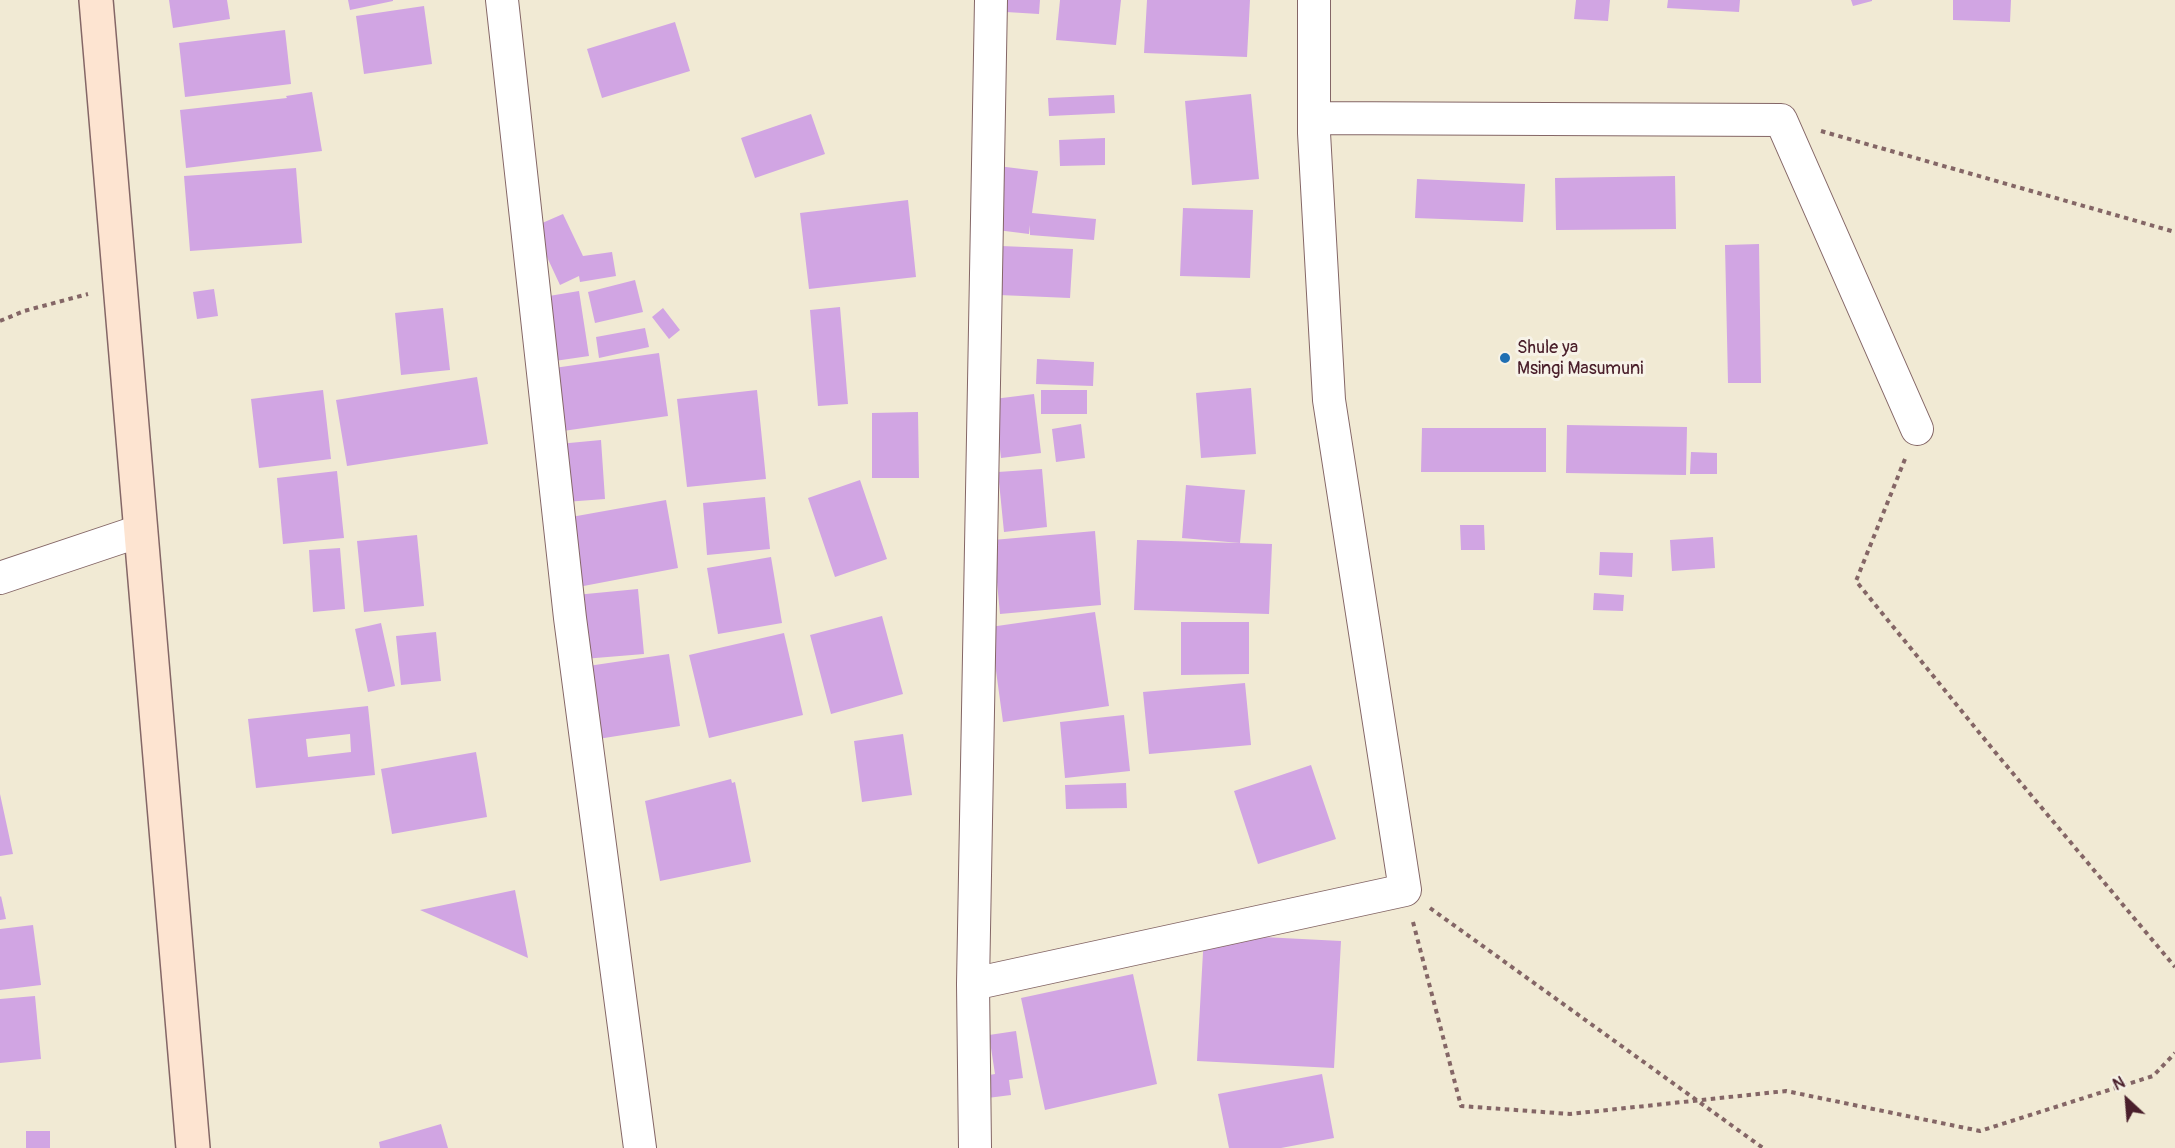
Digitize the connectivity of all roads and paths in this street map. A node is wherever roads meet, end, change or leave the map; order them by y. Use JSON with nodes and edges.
{"nodes":[{"id":1,"x":96,"y":0,"type":"edge"},
{"id":2,"x":502,"y":0,"type":"edge"},
{"id":3,"x":991,"y":0,"type":"edge"},
{"id":4,"x":1314,"y":0,"type":"edge"},
{"id":5,"x":1314,"y":118,"type":"junction"},
{"id":6,"x":1781,"y":120,"type":"junction"},
{"id":7,"x":2175,"y":232,"type":"edge"},
{"id":8,"x":119,"y":286,"type":"junction"},
{"id":9,"x":0,"y":321,"type":"edge"},
{"id":10,"x":1917,"y":429,"type":"joint"},
{"id":11,"x":140,"y":531,"type":"junction"},
{"id":12,"x":0,"y":578,"type":"edge"},
{"id":13,"x":1405,"y":890,"type":"junction"},
{"id":14,"x":2175,"y":966,"type":"edge"},
{"id":15,"x":974,"y":984,"type":"junction"},
{"id":16,"x":2175,"y":1053,"type":"edge"},
{"id":17,"x":1698,"y":1100,"type":"junction"},
{"id":18,"x":193,"y":1148,"type":"edge"},
{"id":19,"x":640,"y":1148,"type":"edge"},
{"id":20,"x":975,"y":1148,"type":"edge"},
{"id":21,"x":1763,"y":1148,"type":"edge"}],
"edges":[{"from":1,"to":8,"type":"main road"},
{"from":2,"to":19,"type":"street"},
{"from":3,"to":15,"type":"street"},
{"from":4,"to":5,"type":"street"},
{"from":5,"to":6,"type":"street"},
{"from":5,"to":13,"type":"street"},
{"from":6,"to":7,"type":"path"},
{"from":6,"to":10,"type":"street"},
{"from":8,"to":9,"type":"path"},
{"from":8,"to":11,"type":"main road"},
{"from":10,"to":14,"type":"path"},
{"from":11,"to":12,"type":"street"},
{"from":11,"to":18,"type":"main road"},
{"from":13,"to":15,"type":"street"},
{"from":13,"to":17,"type":"path"},
{"from":13,"to":17,"type":"path"},
{"from":15,"to":20,"type":"street"},
{"from":16,"to":17,"type":"path"},
{"from":17,"to":21,"type":"path"}]}
